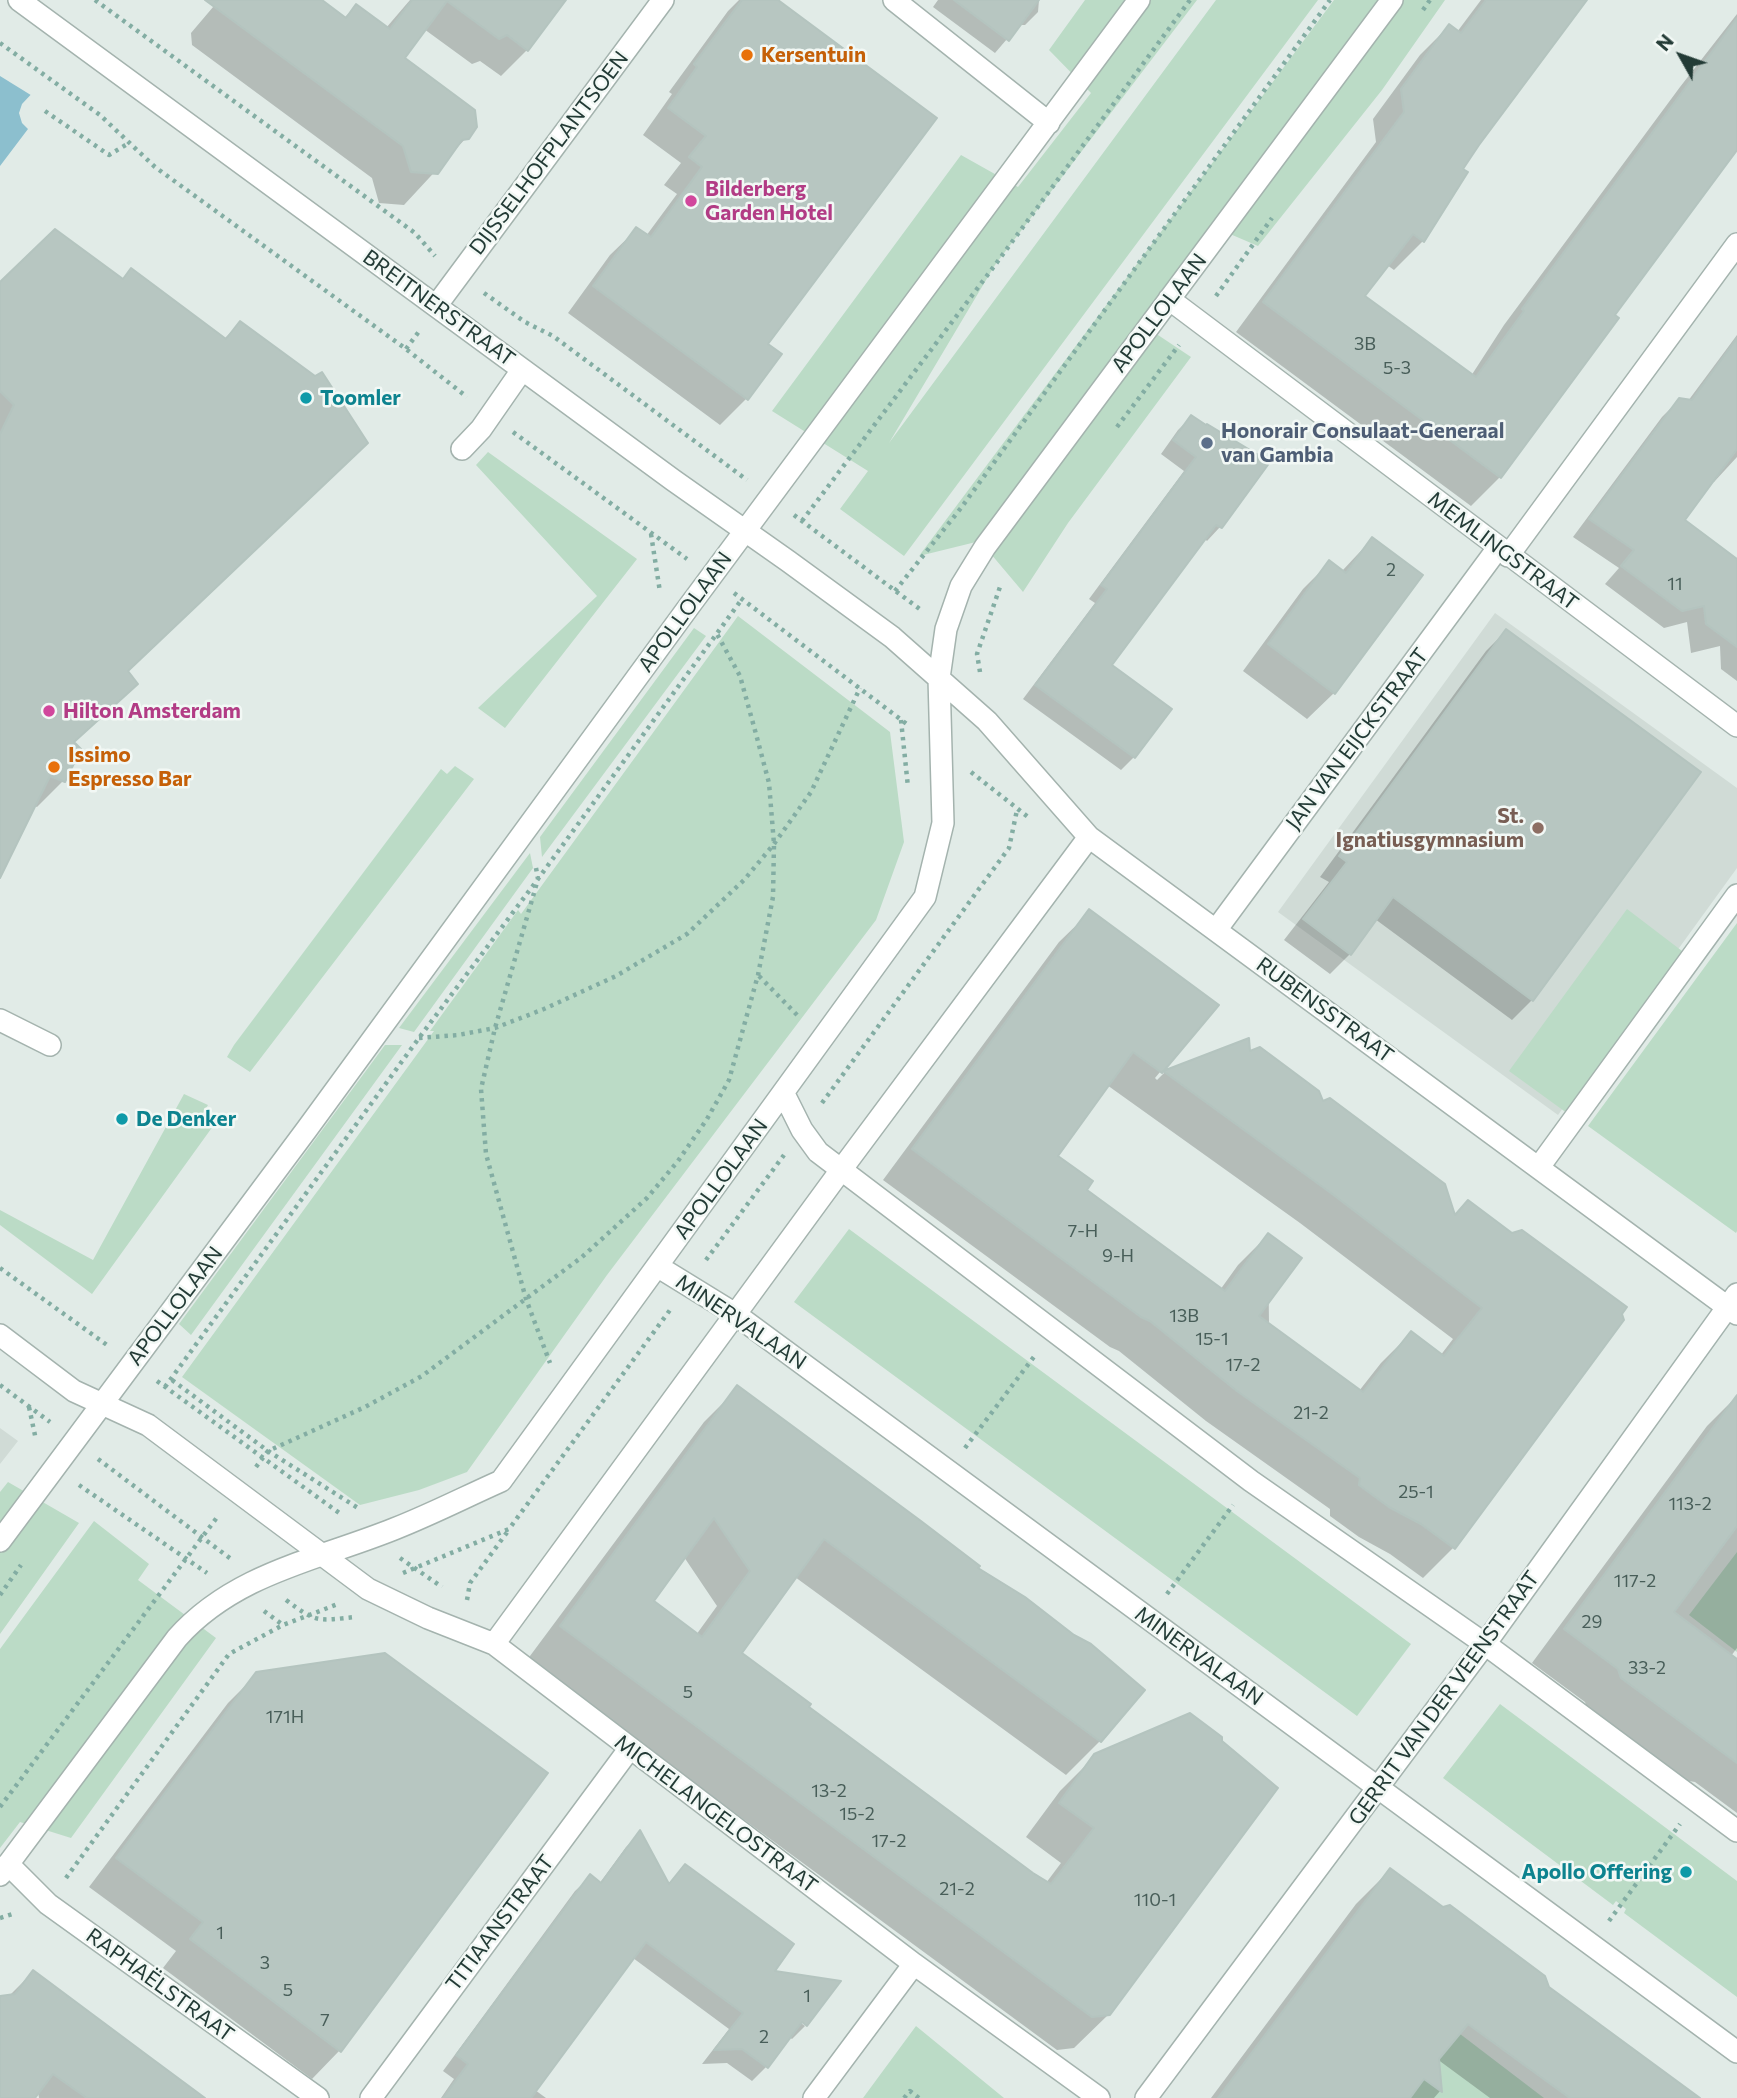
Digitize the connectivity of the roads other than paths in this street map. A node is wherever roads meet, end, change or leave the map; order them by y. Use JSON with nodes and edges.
{"nodes":[{"id":1,"x":19,"y":0,"type":"edge"},
{"id":2,"x":663,"y":0,"type":"edge"},
{"id":3,"x":894,"y":0,"type":"edge"},
{"id":4,"x":1139,"y":0,"type":"edge"},
{"id":5,"x":1392,"y":0,"type":"edge"},
{"id":6,"x":1049,"y":123,"type":"junction"},
{"id":7,"x":1737,"y":244,"type":"edge"},
{"id":8,"x":1169,"y":299,"type":"junction"},
{"id":9,"x":436,"y":306,"type":"junction"},
{"id":10,"x":522,"y":370,"type":"junction"},
{"id":11,"x":462,"y":449,"type":"dead end"},
{"id":12,"x":746,"y":530,"type":"junction"},
{"id":13,"x":1503,"y":552,"type":"junction"},
{"id":14,"x":939,"y":678,"type":"junction"},
{"id":15,"x":1737,"y":726,"type":"edge"},
{"id":16,"x":1089,"y":836,"type":"junction"},
{"id":17,"x":1737,"y":895,"type":"edge"},
{"id":18,"x":1216,"y":930,"type":"junction"},
{"id":19,"x":0,"y":1020,"type":"edge"},
{"id":20,"x":50,"y":1045,"type":"dead end"},
{"id":21,"x":784,"y":1094,"type":"junction"},
{"id":22,"x":1538,"y":1167,"type":"junction"},
{"id":23,"x":841,"y":1170,"type":"junction"},
{"id":24,"x":657,"y":1266,"type":"junction"},
{"id":25,"x":1734,"y":1305,"type":"edge"},
{"id":26,"x":736,"y":1314,"type":"junction"},
{"id":27,"x":0,"y":1335,"type":"edge"},
{"id":28,"x":102,"y":1405,"type":"junction"},
{"id":29,"x":0,"y":1541,"type":"edge"},
{"id":30,"x":320,"y":1555,"type":"junction"},
{"id":31,"x":494,"y":1644,"type":"junction"},
{"id":32,"x":1485,"y":1644,"type":"junction"},
{"id":33,"x":630,"y":1748,"type":"junction"},
{"id":34,"x":1378,"y":1786,"type":"junction"},
{"id":35,"x":1737,"y":1831,"type":"edge"},
{"id":36,"x":4,"y":1869,"type":"edge"},
{"id":37,"x":914,"y":1964,"type":"junction"},
{"id":38,"x":1737,"y":2052,"type":"edge"},
{"id":39,"x":318,"y":2098,"type":"edge"},
{"id":40,"x":371,"y":2098,"type":"edge"},
{"id":41,"x":814,"y":2098,"type":"edge"},
{"id":42,"x":1099,"y":2098,"type":"edge"},
{"id":43,"x":1146,"y":2098,"type":"edge"}],
"edges":[{"from":1,"to":9,"type":"street","name":"BREITNERSTRAAT"},
{"from":2,"to":9,"type":"street","name":"DIJSSELHOFPLANTSOEN"},
{"from":3,"to":6,"type":"street"},
{"from":4,"to":6,"type":"street","name":"APOLLOLAAN"},
{"from":5,"to":8,"type":"street","name":"APOLLOLAAN"},
{"from":6,"to":12,"type":"street","name":"APOLLOLAAN"},
{"from":7,"to":13,"type":"street","name":"JAN VAN EIJCKSTRAAT"},
{"from":8,"to":13,"type":"street","name":"MEMLINGSTRAAT"},
{"from":8,"to":14,"type":"street","name":"APOLLOLAAN"},
{"from":9,"to":10,"type":"street","name":"BREITNERSTRAAT"},
{"from":10,"to":11,"type":"street"},
{"from":10,"to":12,"type":"street","name":"BREITNERSTRAAT"},
{"from":12,"to":14,"type":"street","name":"APOLLOLAAN"},
{"from":12,"to":28,"type":"street","name":"APOLLOLAAN"},
{"from":13,"to":15,"type":"street","name":"MEMLINGSTRAAT"},
{"from":13,"to":18,"type":"street","name":"JAN VAN EIJCKSTRAAT"},
{"from":14,"to":16,"type":"street","name":"RUBENSSTRAAT"},
{"from":14,"to":21,"type":"street","name":"APOLLOLAAN"},
{"from":16,"to":18,"type":"street","name":"RUBENSSTRAAT"},
{"from":16,"to":23,"type":"street"},
{"from":17,"to":22,"type":"street"},
{"from":18,"to":22,"type":"street","name":"RUBENSSTRAAT"},
{"from":19,"to":20,"type":"street"},
{"from":21,"to":23,"type":"street"},
{"from":21,"to":24,"type":"street","name":"APOLLOLAAN"},
{"from":22,"to":25,"type":"street","name":"RUBENSSTRAAT"},
{"from":23,"to":26,"type":"street"},
{"from":23,"to":32,"type":"street"},
{"from":24,"to":26,"type":"street","name":"MINERVALAAN"},
{"from":24,"to":30,"type":"street","name":"APOLLOLAAN"},
{"from":25,"to":32,"type":"street","name":"GERRIT VAN DER VEENSTRAAT"},
{"from":26,"to":31,"type":"street"},
{"from":26,"to":34,"type":"street","name":"MINERVALAAN"},
{"from":27,"to":28,"type":"street"},
{"from":28,"to":29,"type":"street","name":"APOLLOLAAN"},
{"from":28,"to":30,"type":"street"},
{"from":30,"to":31,"type":"street","name":"MICHELANGELOSTRAAT"},
{"from":30,"to":36,"type":"street","name":"APOLLOLAAN"},
{"from":31,"to":33,"type":"street","name":"MICHELANGELOSTRAAT"},
{"from":32,"to":34,"type":"street","name":"GERRIT VAN DER VEENSTRAAT"},
{"from":32,"to":35,"type":"street"},
{"from":33,"to":37,"type":"street","name":"MICHELANGELOSTRAAT"},
{"from":33,"to":40,"type":"street","name":"TITIAANSTRAAT"},
{"from":34,"to":38,"type":"street","name":"MINERVALAAN"},
{"from":34,"to":43,"type":"street","name":"GERRIT VAN DER VEENSTRAAT"},
{"from":36,"to":39,"type":"street","name":"RAPHAËLSTRAAT"},
{"from":37,"to":41,"type":"street"},
{"from":37,"to":42,"type":"street","name":"MICHELANGELOSTRAAT"}]}
